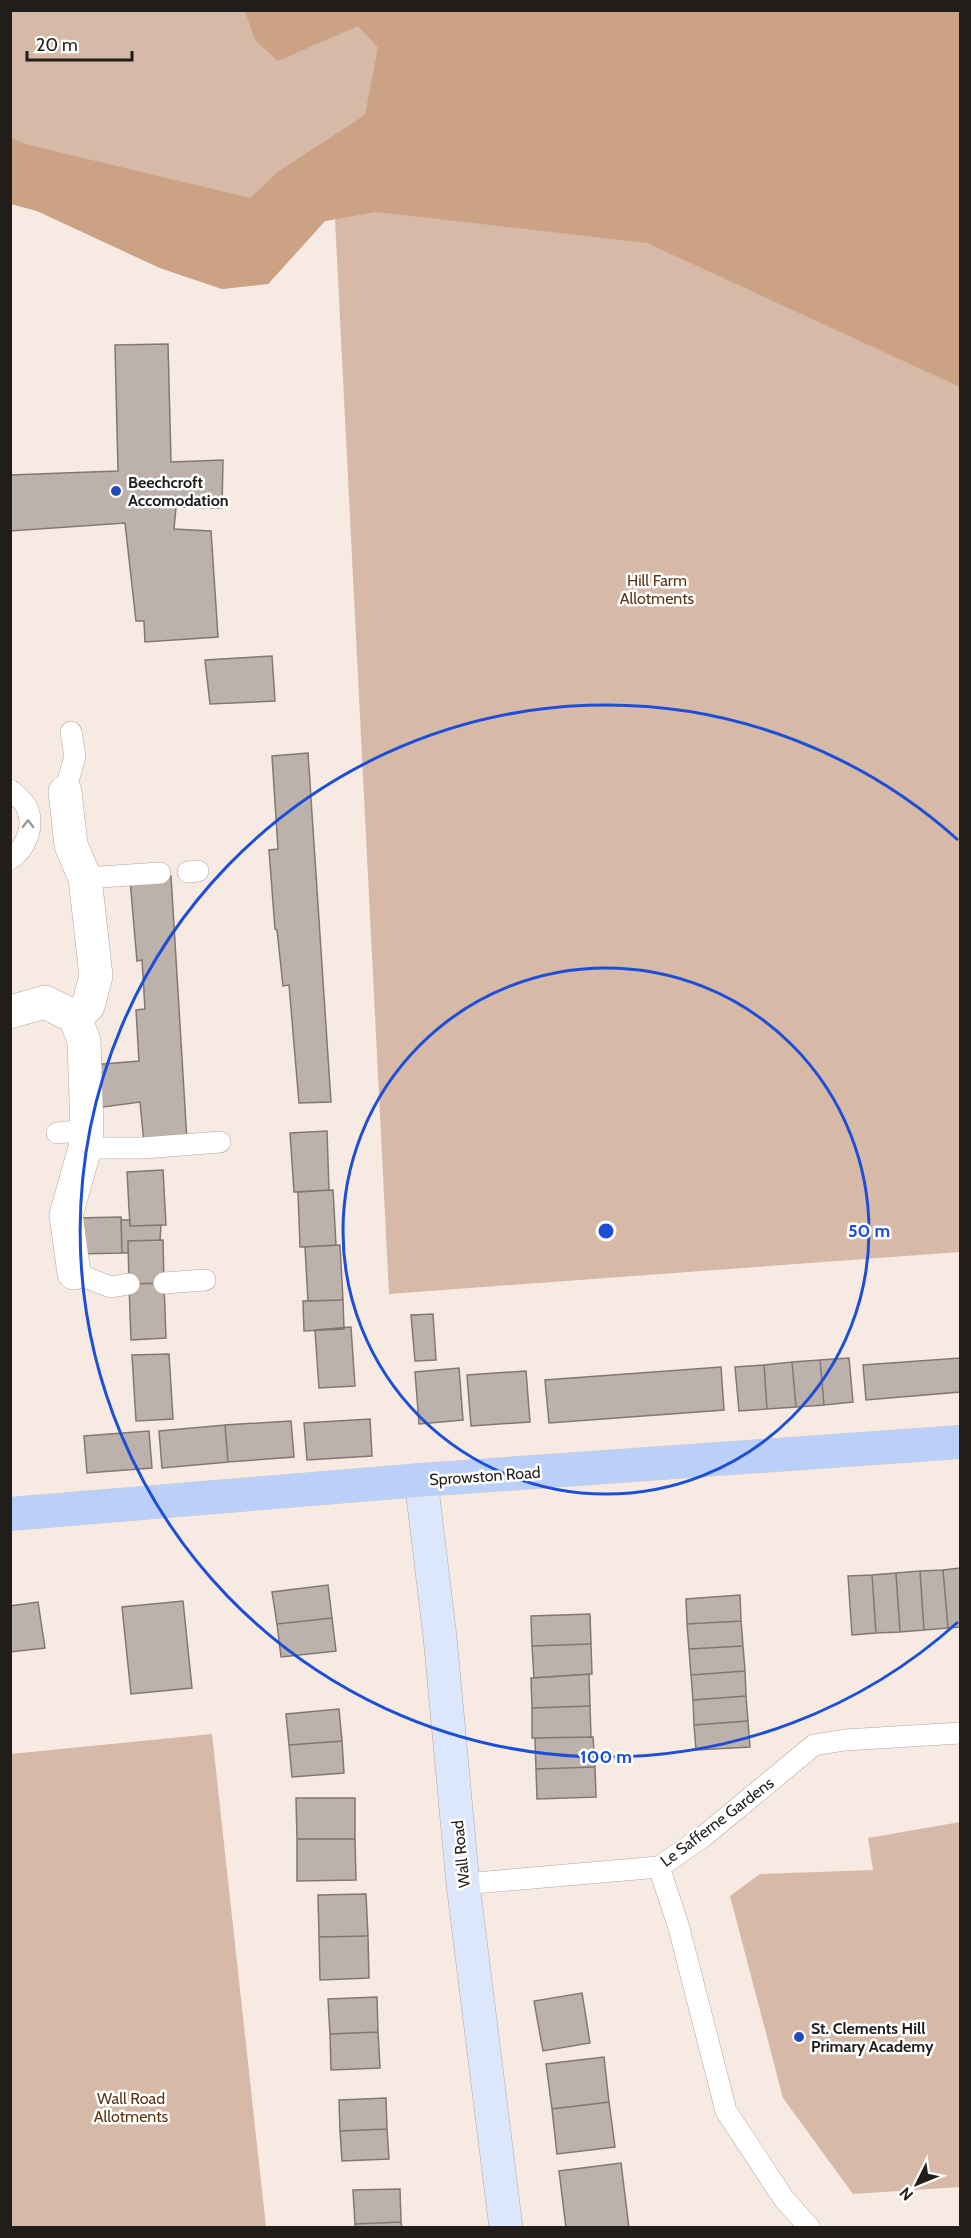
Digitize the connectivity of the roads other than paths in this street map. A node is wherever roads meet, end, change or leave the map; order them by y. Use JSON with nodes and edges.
{"nodes":[{"id":1,"x":71,"y":732,"type":"dead end"},
{"id":2,"x":10,"y":790,"type":"edge"},
{"id":3,"x":64,"y":792,"type":"joint"},
{"id":4,"x":10,"y":859,"type":"edge"},
{"id":5,"x":160,"y":873,"type":"dead end"},
{"id":6,"x":85,"y":878,"type":"junction"},
{"id":7,"x":10,"y":1012,"type":"edge"},
{"id":8,"x":75,"y":1017,"type":"junction"},
{"id":9,"x":76,"y":1137,"type":"junction"},
{"id":10,"x":220,"y":1142,"type":"dead end"},
{"id":11,"x":74,"y":1273,"type":"joint"},
{"id":12,"x":205,"y":1280,"type":"dead end"},
{"id":13,"x":164,"y":1283,"type":"dead end"},
{"id":14,"x":129,"y":1284,"type":"dead end"},
{"id":15,"x":960,"y":1442,"type":"edge"},
{"id":16,"x":422,"y":1480,"type":"junction"},
{"id":17,"x":10,"y":1514,"type":"edge"},
{"id":18,"x":960,"y":1733,"type":"edge"},
{"id":19,"x":659,"y":1867,"type":"junction"},
{"id":20,"x":463,"y":1884,"type":"junction"},
{"id":21,"x":506,"y":2228,"type":"edge"},
{"id":22,"x":810,"y":2228,"type":"edge"}],
"edges":[{"from":1,"to":3,"type":"lane"},
{"from":4,"to":2,"type":"lane","one_way":true},
{"from":3,"to":6,"type":"street"},
{"from":5,"to":6,"type":"lane"},
{"from":6,"to":8,"type":"street"},
{"from":7,"to":8,"type":"street"},
{"from":8,"to":9,"type":"street"},
{"from":9,"to":10,"type":"lane"},
{"from":9,"to":11,"type":"street"},
{"from":11,"to":14,"type":"lane"},
{"from":12,"to":13,"type":"lane"},
{"from":15,"to":16,"type":"main road","name":"Sprowston Road"},
{"from":16,"to":17,"type":"main road","name":"Sprowston Road"},
{"from":16,"to":20,"type":"street","name":"Wall Road"},
{"from":18,"to":19,"type":"lane","name":"Le Safferne Gardens"},
{"from":19,"to":20,"type":"lane","name":"Le Safferne Gardens"},
{"from":19,"to":22,"type":"lane"},
{"from":20,"to":21,"type":"street","name":"Wall Road"}]}
